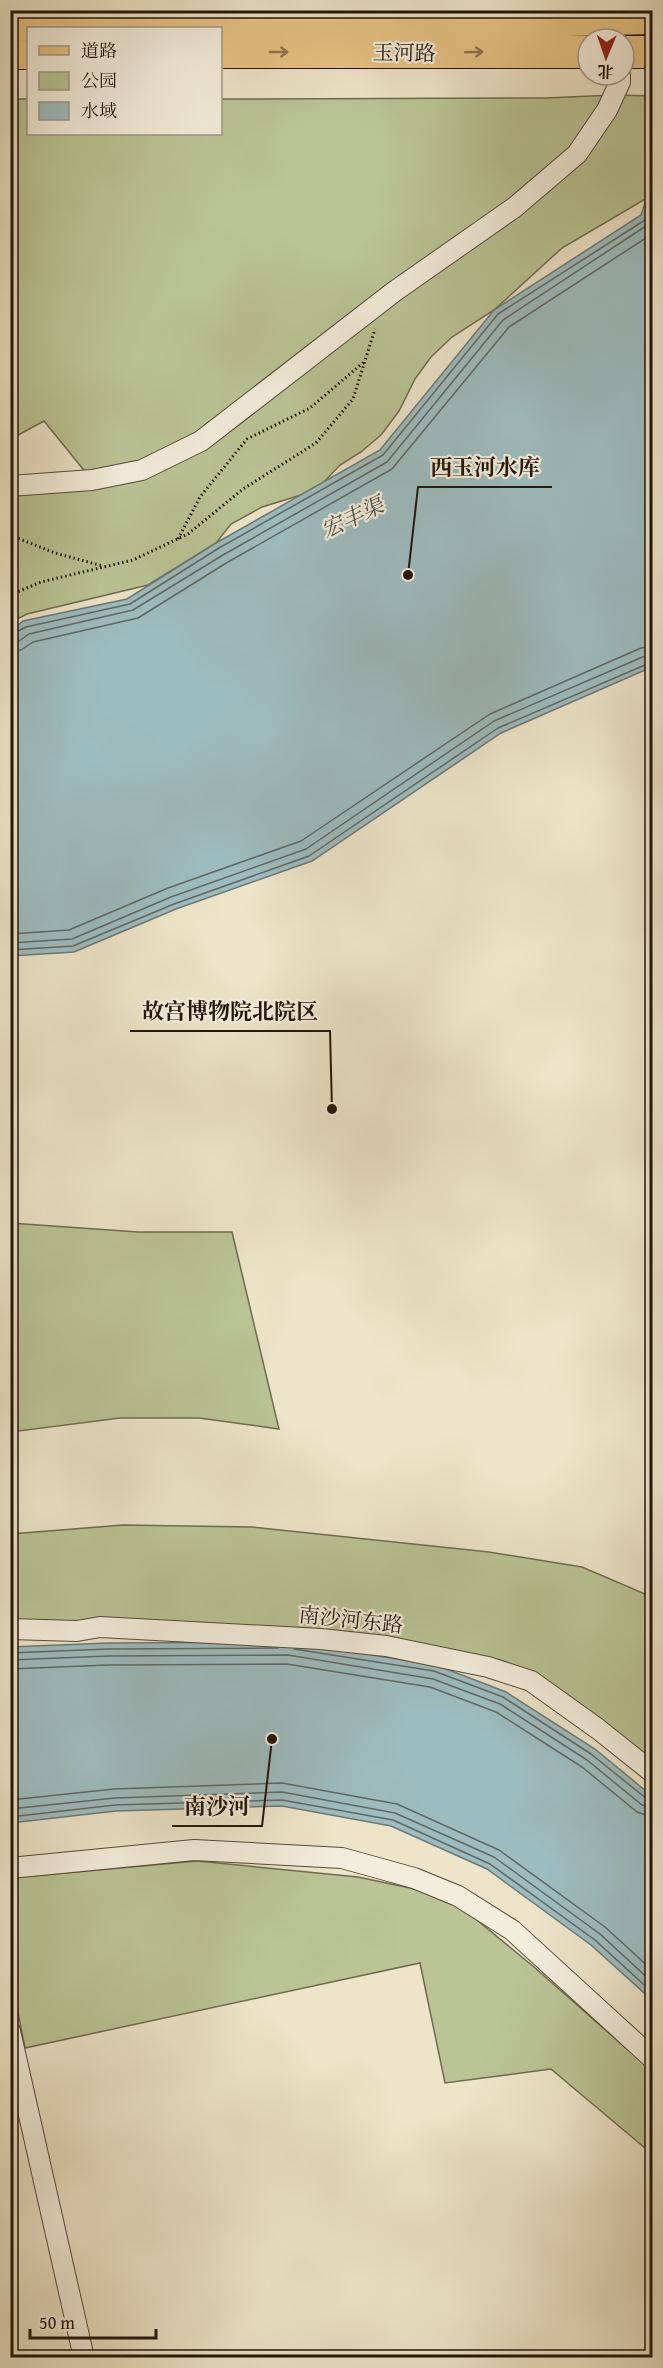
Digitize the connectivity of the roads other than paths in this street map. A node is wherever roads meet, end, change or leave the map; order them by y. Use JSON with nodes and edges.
{"nodes":[{"id":1,"x":652,"y":18,"type":"edge"},
{"id":2,"x":10,"y":25,"type":"edge"},
{"id":3,"x":27,"y":52,"type":"edge"},
{"id":4,"x":222,"y":52,"type":"edge"},
{"id":5,"x":576,"y":52,"type":"edge"},
{"id":6,"x":636,"y":52,"type":"edge"},
{"id":7,"x":652,"y":52,"type":"edge"},
{"id":8,"x":10,"y":53,"type":"edge"},
{"id":9,"x":618,"y":87,"type":"edge"},
{"id":10,"x":10,"y":486,"type":"edge"},
{"id":11,"x":10,"y":1629,"type":"edge"},
{"id":12,"x":652,"y":1772,"type":"edge"},
{"id":13,"x":10,"y":1868,"type":"edge"},
{"id":14,"x":10,"y":2031,"type":"edge"},
{"id":15,"x":652,"y":2058,"type":"edge"},
{"id":16,"x":84,"y":2358,"type":"edge"}],
"edges":[{"from":1,"to":2,"type":"main road","name":"玉河路"},
{"from":3,"to":8,"type":"main road"},
{"from":4,"to":5,"type":"main road","name":"玉河路","one_way":true},
{"from":6,"to":7,"type":"main road"},
{"from":9,"to":10,"type":"street"},
{"from":11,"to":12,"type":"street","name":"南沙河东路"},
{"from":13,"to":15,"type":"street"},
{"from":14,"to":16,"type":"street"}]}
